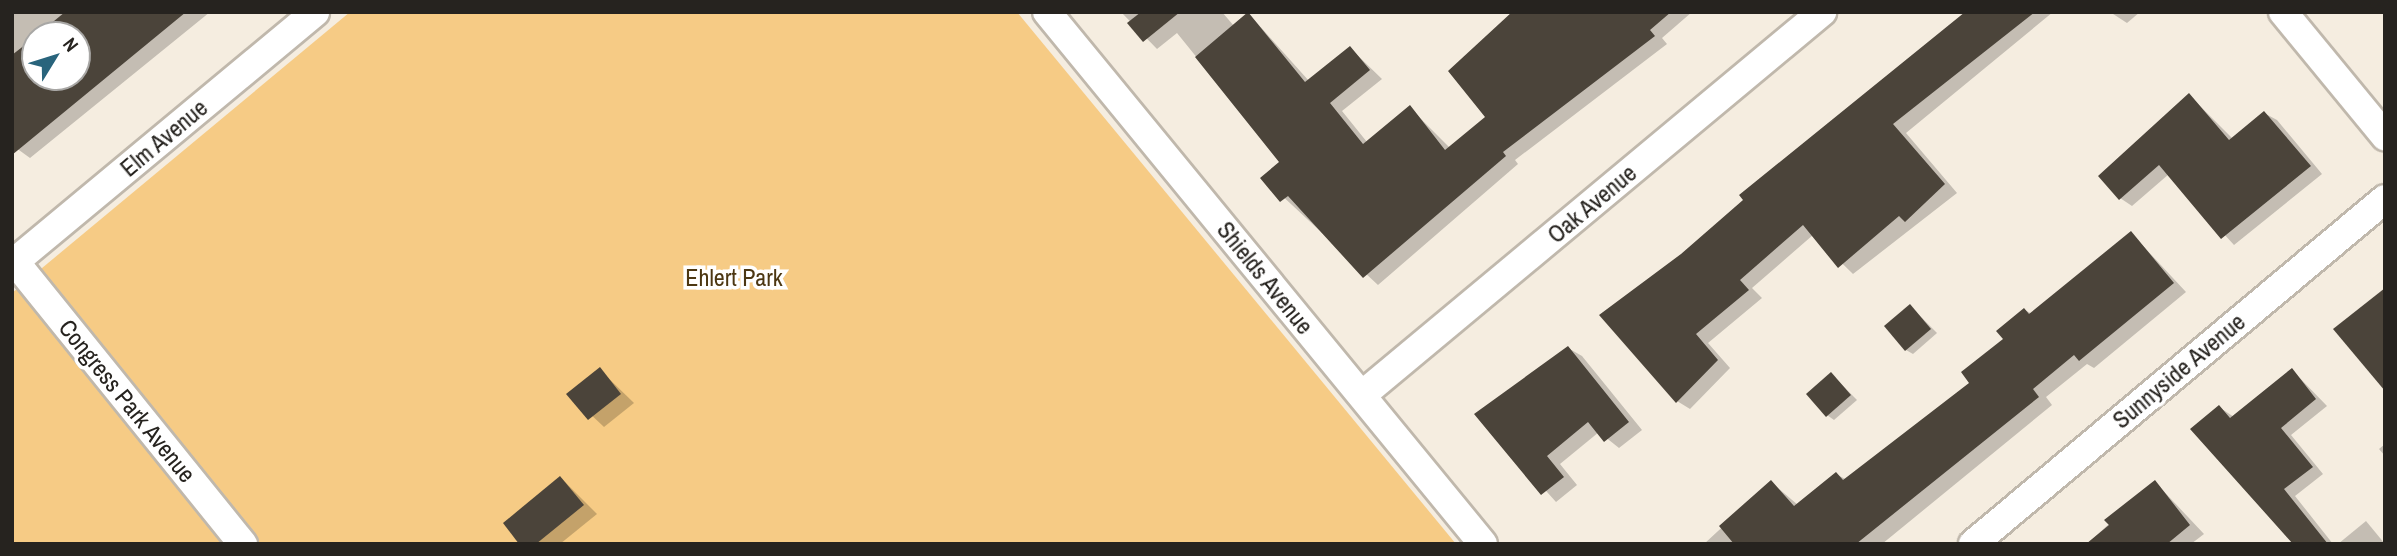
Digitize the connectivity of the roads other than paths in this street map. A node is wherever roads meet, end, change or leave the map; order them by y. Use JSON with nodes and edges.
{"nodes":[{"id":1,"x":315,"y":12,"type":"edge"},
{"id":2,"x":1047,"y":12,"type":"edge"},
{"id":3,"x":1822,"y":12,"type":"edge"},
{"id":4,"x":2283,"y":12,"type":"edge"},
{"id":5,"x":2385,"y":136,"type":"edge"},
{"id":6,"x":2385,"y":199,"type":"edge"},
{"id":7,"x":13,"y":261,"type":"edge"},
{"id":8,"x":1362,"y":395,"type":"junction"},
{"id":9,"x":243,"y":544,"type":"edge"},
{"id":10,"x":1483,"y":544,"type":"edge"},
{"id":11,"x":1973,"y":544,"type":"edge"}],
"edges":[{"from":1,"to":7,"type":"street","name":"Elm Avenue"},
{"from":2,"to":8,"type":"street","name":"Shields Avenue"},
{"from":3,"to":8,"type":"street","name":"Oak Avenue"},
{"from":4,"to":5,"type":"street"},
{"from":6,"to":11,"type":"street","name":"Sunnyside Avenue"},
{"from":7,"to":9,"type":"street","name":"Congress Park Avenue"},
{"from":8,"to":10,"type":"street","name":"Shields Avenue"}]}
